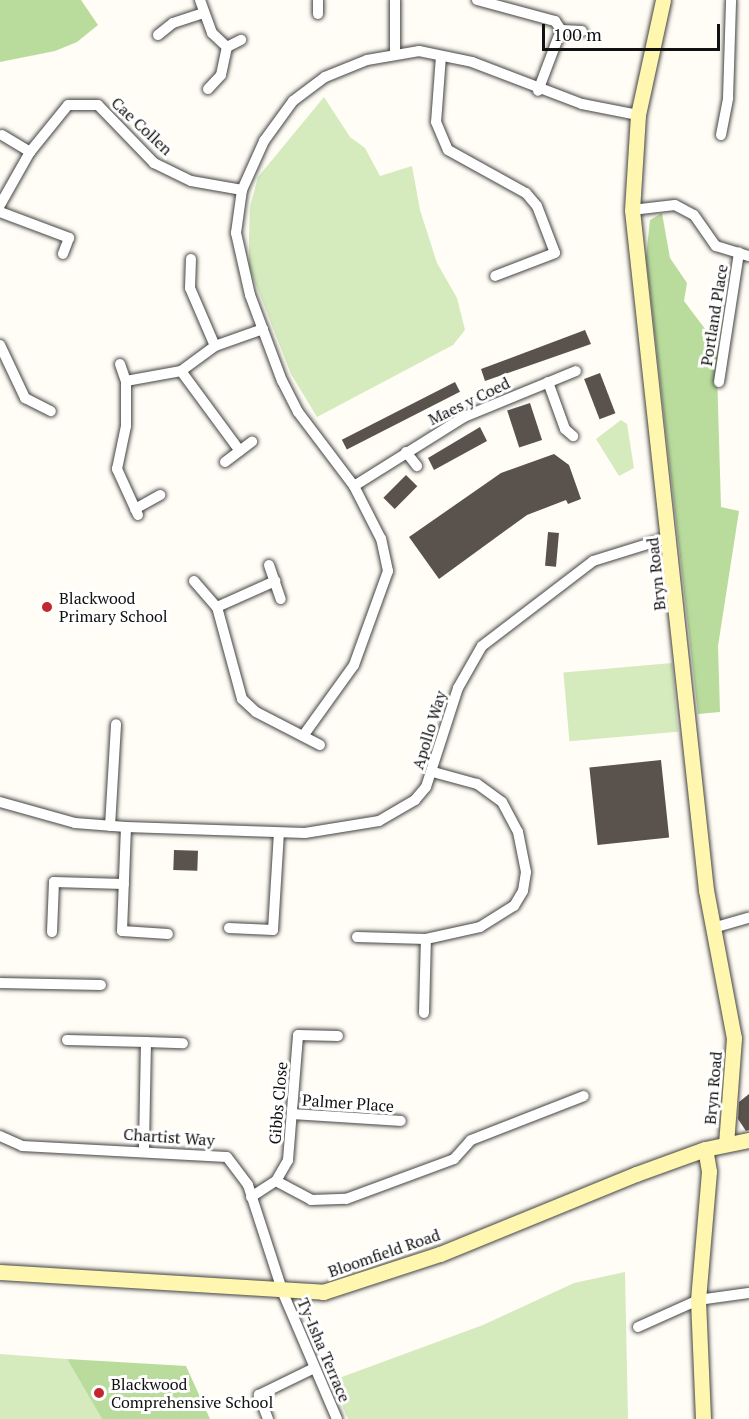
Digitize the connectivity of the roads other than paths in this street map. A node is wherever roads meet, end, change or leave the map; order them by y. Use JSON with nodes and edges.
{"nodes":[{"id":1,"x":200,"y":0,"type":"edge"},
{"id":2,"x":318,"y":0,"type":"edge"},
{"id":3,"x":395,"y":0,"type":"edge"},
{"id":4,"x":477,"y":0,"type":"edge"},
{"id":5,"x":663,"y":0,"type":"edge"},
{"id":6,"x":731,"y":0,"type":"edge"},
{"id":7,"x":202,"y":13,"type":"junction"},
{"id":8,"x":318,"y":14,"type":"dead end"},
{"id":9,"x":561,"y":30,"type":"junction"},
{"id":10,"x":582,"y":31,"type":"dead end"},
{"id":11,"x":158,"y":35,"type":"dead end"},
{"id":12,"x":241,"y":40,"type":"dead end"},
{"id":13,"x":227,"y":47,"type":"junction"},
{"id":14,"x":395,"y":53,"type":"junction"},
{"id":15,"x":441,"y":56,"type":"junction"},
{"id":16,"x":208,"y":89,"type":"dead end"},
{"id":17,"x":538,"y":91,"type":"junction"},
{"id":18,"x":638,"y":115,"type":"junction"},
{"id":19,"x":2,"y":135,"type":"dead end"},
{"id":20,"x":721,"y":135,"type":"dead end"},
{"id":21,"x":30,"y":152,"type":"junction"},
{"id":22,"x":242,"y":190,"type":"junction"},
{"id":23,"x":0,"y":205,"type":"edge"},
{"id":24,"x":632,"y":210,"type":"junction"},
{"id":25,"x":0,"y":212,"type":"edge"},
{"id":26,"x":63,"y":254,"type":"dead end"},
{"id":27,"x":744,"y":255,"type":"edge"},
{"id":28,"x":191,"y":259,"type":"dead end"},
{"id":29,"x":495,"y":276,"type":"dead end"},
{"id":30,"x":263,"y":329,"type":"junction"},
{"id":31,"x":0,"y":345,"type":"edge"},
{"id":32,"x":215,"y":346,"type":"junction"},
{"id":33,"x":120,"y":364,"type":"dead end"},
{"id":34,"x":181,"y":371,"type":"junction"},
{"id":35,"x":576,"y":371,"type":"dead end"},
{"id":36,"x":126,"y":381,"type":"junction"},
{"id":37,"x":548,"y":382,"type":"junction"},
{"id":38,"x":719,"y":382,"type":"dead end"},
{"id":39,"x":51,"y":411,"type":"dead end"},
{"id":40,"x":573,"y":436,"type":"dead end"},
{"id":41,"x":252,"y":442,"type":"dead end"},
{"id":42,"x":240,"y":451,"type":"junction"},
{"id":43,"x":406,"y":452,"type":"junction"},
{"id":44,"x":225,"y":462,"type":"dead end"},
{"id":45,"x":417,"y":466,"type":"dead end"},
{"id":46,"x":354,"y":486,"type":"junction"},
{"id":47,"x":160,"y":495,"type":"dead end"},
{"id":48,"x":670,"y":537,"type":"junction"},
{"id":49,"x":269,"y":565,"type":"dead end"},
{"id":50,"x":194,"y":581,"type":"dead end"},
{"id":51,"x":275,"y":581,"type":"junction"},
{"id":52,"x":281,"y":598,"type":"dead end"},
{"id":53,"x":216,"y":607,"type":"junction"},
{"id":54,"x":116,"y":724,"type":"dead end"},
{"id":55,"x":303,"y":736,"type":"junction"},
{"id":56,"x":320,"y":745,"type":"dead end"},
{"id":57,"x":433,"y":772,"type":"junction"},
{"id":58,"x":0,"y":802,"type":"edge"},
{"id":59,"x":110,"y":826,"type":"junction"},
{"id":60,"x":126,"y":827,"type":"junction"},
{"id":61,"x":279,"y":833,"type":"junction"},
{"id":62,"x":124,"y":884,"type":"junction"},
{"id":63,"x":749,"y":918,"type":"edge"},
{"id":64,"x":229,"y":928,"type":"dead end"},
{"id":65,"x":713,"y":928,"type":"junction"},
{"id":66,"x":52,"y":932,"type":"dead end"},
{"id":67,"x":168,"y":934,"type":"dead end"},
{"id":68,"x":357,"y":937,"type":"dead end"},
{"id":69,"x":426,"y":939,"type":"junction"},
{"id":70,"x":0,"y":983,"type":"edge"},
{"id":71,"x":101,"y":985,"type":"dead end"},
{"id":72,"x":424,"y":1013,"type":"dead end"},
{"id":73,"x":338,"y":1036,"type":"dead end"},
{"id":74,"x":67,"y":1040,"type":"dead end"},
{"id":75,"x":146,"y":1042,"type":"junction"},
{"id":76,"x":183,"y":1043,"type":"dead end"},
{"id":77,"x":584,"y":1096,"type":"dead end"},
{"id":78,"x":293,"y":1114,"type":"junction"},
{"id":79,"x":401,"y":1121,"type":"dead end"},
{"id":80,"x":0,"y":1136,"type":"edge"},
{"id":81,"x":749,"y":1140,"type":"edge"},
{"id":82,"x":726,"y":1144,"type":"junction"},
{"id":83,"x":144,"y":1149,"type":"junction"},
{"id":84,"x":705,"y":1149,"type":"junction"},
{"id":85,"x":276,"y":1181,"type":"junction"},
{"id":86,"x":251,"y":1197,"type":"junction"},
{"id":87,"x":0,"y":1272,"type":"edge"},
{"id":88,"x":283,"y":1293,"type":"junction"},
{"id":89,"x":749,"y":1293,"type":"edge"},
{"id":90,"x":698,"y":1300,"type":"junction"},
{"id":91,"x":638,"y":1327,"type":"dead end"},
{"id":92,"x":314,"y":1368,"type":"junction"},
{"id":93,"x":268,"y":1419,"type":"edge"},
{"id":94,"x":337,"y":1419,"type":"edge"},
{"id":95,"x":703,"y":1419,"type":"edge"}],
"edges":[{"from":1,"to":7,"type":"street"},
{"from":2,"to":8,"type":"street"},
{"from":3,"to":14,"type":"street"},
{"from":4,"to":9,"type":"street"},
{"from":5,"to":18,"type":"street","name":"Bryn Road"},
{"from":6,"to":20,"type":"street"},
{"from":7,"to":11,"type":"street"},
{"from":7,"to":13,"type":"street"},
{"from":9,"to":10,"type":"street"},
{"from":9,"to":17,"type":"street"},
{"from":12,"to":13,"type":"street"},
{"from":13,"to":16,"type":"street"},
{"from":14,"to":15,"type":"street"},
{"from":14,"to":22,"type":"street"},
{"from":15,"to":17,"type":"street"},
{"from":15,"to":29,"type":"street"},
{"from":17,"to":18,"type":"street"},
{"from":18,"to":24,"type":"street","name":"Bryn Road"},
{"from":19,"to":21,"type":"street"},
{"from":21,"to":22,"type":"street","name":"Cae Collen"},
{"from":21,"to":23,"type":"street","name":"Cae Collen"},
{"from":22,"to":30,"type":"street"},
{"from":24,"to":27,"type":"street"},
{"from":24,"to":48,"type":"street","name":"Bryn Road"},
{"from":25,"to":26,"type":"street"},
{"from":27,"to":38,"type":"street","name":"Portland Place"},
{"from":28,"to":32,"type":"street"},
{"from":30,"to":32,"type":"street"},
{"from":30,"to":46,"type":"street"},
{"from":31,"to":39,"type":"street"},
{"from":32,"to":34,"type":"street"},
{"from":33,"to":36,"type":"street"},
{"from":34,"to":36,"type":"street"},
{"from":34,"to":42,"type":"street"},
{"from":35,"to":37,"type":"street","name":"Maes y Coed"},
{"from":36,"to":47,"type":"street"},
{"from":37,"to":40,"type":"street"},
{"from":37,"to":43,"type":"street","name":"Maes y Coed"},
{"from":41,"to":42,"type":"street"},
{"from":42,"to":44,"type":"street"},
{"from":43,"to":45,"type":"street"},
{"from":43,"to":46,"type":"street","name":"Maes y Coed"},
{"from":46,"to":55,"type":"street"},
{"from":48,"to":57,"type":"street","name":"Apollo Way"},
{"from":48,"to":65,"type":"street","name":"Bryn Road"},
{"from":49,"to":51,"type":"street"},
{"from":50,"to":53,"type":"street"},
{"from":51,"to":52,"type":"street"},
{"from":51,"to":53,"type":"street"},
{"from":53,"to":55,"type":"street"},
{"from":54,"to":59,"type":"street"},
{"from":55,"to":56,"type":"street"},
{"from":57,"to":61,"type":"street","name":"Apollo Way"},
{"from":57,"to":69,"type":"street"},
{"from":58,"to":59,"type":"street","name":"Apollo Way"},
{"from":59,"to":60,"type":"street","name":"Apollo Way"},
{"from":60,"to":61,"type":"street","name":"Apollo Way"},
{"from":60,"to":62,"type":"street"},
{"from":61,"to":64,"type":"street"},
{"from":62,"to":66,"type":"street"},
{"from":62,"to":67,"type":"street"},
{"from":63,"to":65,"type":"street"},
{"from":65,"to":82,"type":"street","name":"Bryn Road"},
{"from":68,"to":69,"type":"street"},
{"from":69,"to":72,"type":"street"},
{"from":70,"to":71,"type":"street"},
{"from":73,"to":78,"type":"street","name":"Gibbs Close"},
{"from":74,"to":75,"type":"street"},
{"from":75,"to":76,"type":"street"},
{"from":75,"to":83,"type":"street"},
{"from":77,"to":85,"type":"street"},
{"from":78,"to":79,"type":"street","name":"Palmer Place"},
{"from":78,"to":85,"type":"street","name":"Gibbs Close"},
{"from":80,"to":83,"type":"street","name":"Chartist Way"},
{"from":81,"to":82,"type":"street","name":"Bloomfield Road"},
{"from":82,"to":84,"type":"street","name":"Bloomfield Road"},
{"from":83,"to":86,"type":"street","name":"Chartist Way"},
{"from":84,"to":88,"type":"street","name":"Bloomfield Road"},
{"from":84,"to":90,"type":"street"},
{"from":85,"to":86,"type":"street"},
{"from":86,"to":88,"type":"street","name":"Chartist Way"},
{"from":87,"to":88,"type":"street","name":"Bloomfield Road"},
{"from":88,"to":92,"type":"street","name":"Ty-Isha Terrace"},
{"from":89,"to":90,"type":"street"},
{"from":90,"to":91,"type":"street"},
{"from":90,"to":95,"type":"street"},
{"from":92,"to":93,"type":"street"},
{"from":92,"to":94,"type":"street","name":"Ty-Isha Terrace"}]}
